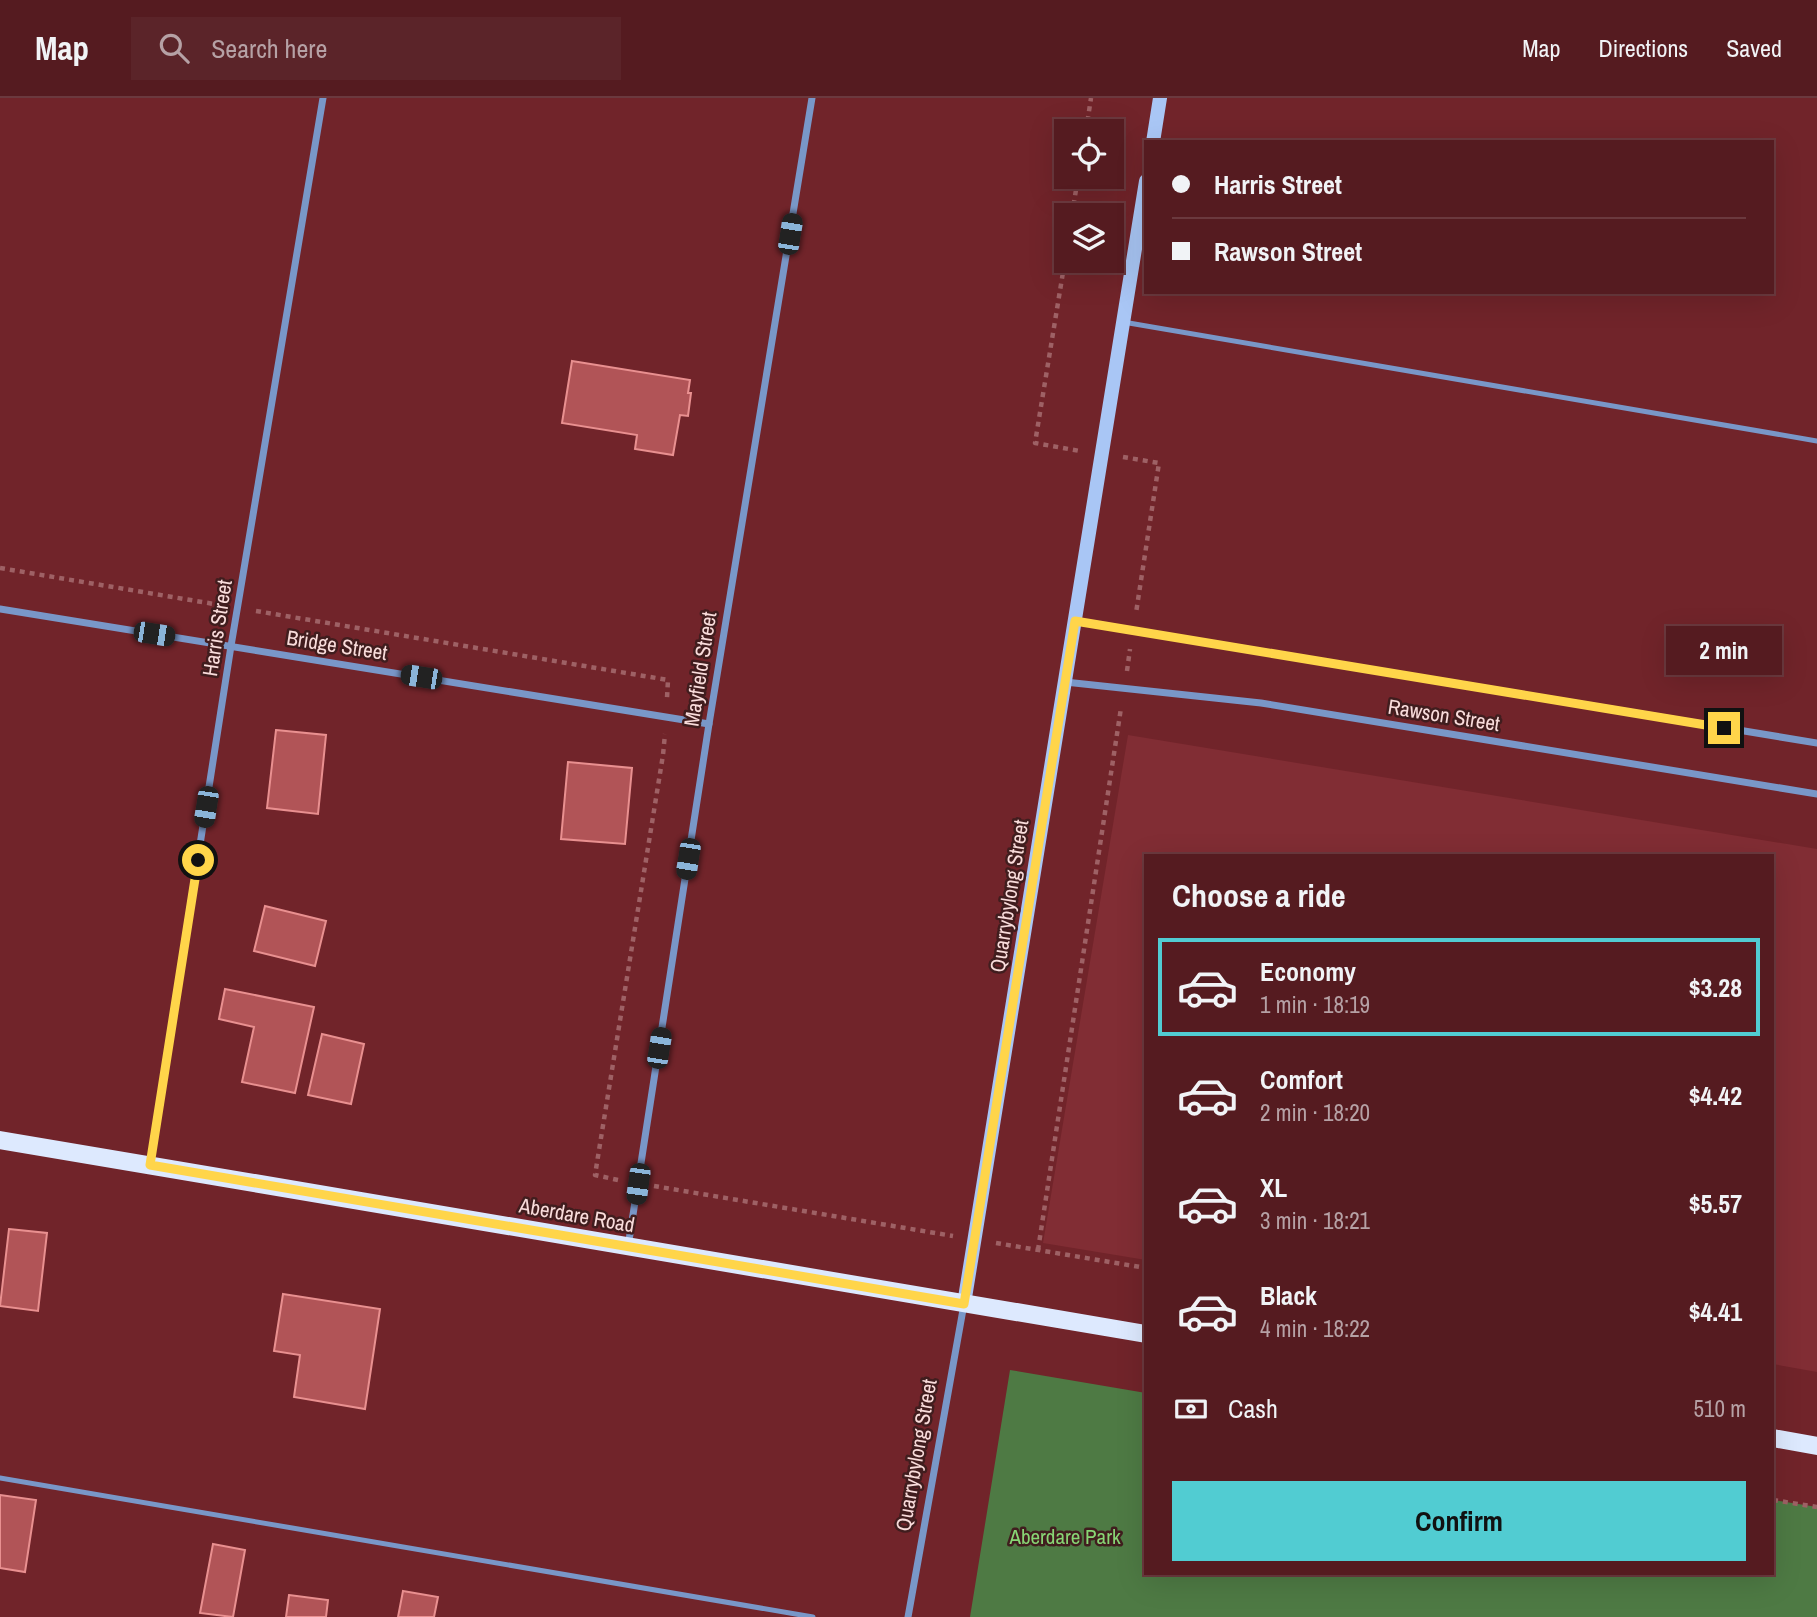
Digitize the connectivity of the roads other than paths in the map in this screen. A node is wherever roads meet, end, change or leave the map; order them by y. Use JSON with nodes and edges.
{"nodes":[{"id":1,"x":323,"y":98,"type":"edge"},
{"id":2,"x":812,"y":98,"type":"edge"},
{"id":3,"x":1160,"y":98,"type":"edge"},
{"id":4,"x":1153,"y":140,"type":"edge"},
{"id":5,"x":1144,"y":194,"type":"edge"},
{"id":6,"x":1124,"y":322,"type":"junction"},
{"id":7,"x":1817,"y":441,"type":"edge"},
{"id":8,"x":0,"y":608,"type":"edge"},
{"id":9,"x":1075,"y":621,"type":"junction"},
{"id":10,"x":231,"y":646,"type":"junction"},
{"id":11,"x":1065,"y":682,"type":"junction"},
{"id":12,"x":709,"y":724,"type":"junction"},
{"id":13,"x":1817,"y":743,"type":"edge"},
{"id":14,"x":1817,"y":794,"type":"edge"},
{"id":15,"x":0,"y":1140,"type":"edge"},
{"id":16,"x":150,"y":1165,"type":"junction"},
{"id":17,"x":628,"y":1247,"type":"junction"},
{"id":18,"x":964,"y":1304,"type":"junction"},
{"id":19,"x":1144,"y":1334,"type":"edge"},
{"id":20,"x":1774,"y":1438,"type":"edge"},
{"id":21,"x":1817,"y":1446,"type":"edge"},
{"id":22,"x":0,"y":1478,"type":"edge"},
{"id":23,"x":813,"y":1617,"type":"edge"},
{"id":24,"x":908,"y":1617,"type":"edge"}],
"edges":[{"from":1,"to":10,"type":"street","name":"Harris Street"},
{"from":2,"to":12,"type":"street","name":"Mayfield Street"},
{"from":3,"to":4,"type":"street"},
{"from":5,"to":6,"type":"street","name":"Quarrybylong Street"},
{"from":6,"to":7,"type":"lane"},
{"from":6,"to":9,"type":"street","name":"Quarrybylong Street"},
{"from":8,"to":10,"type":"street","name":"Bridge Street"},
{"from":9,"to":11,"type":"street","name":"Quarrybylong Street"},
{"from":9,"to":13,"type":"street","name":"Rawson Street"},
{"from":10,"to":12,"type":"street","name":"Bridge Street"},
{"from":10,"to":16,"type":"street","name":"Harris Street"},
{"from":11,"to":14,"type":"street","name":"Rawson Street"},
{"from":11,"to":18,"type":"street","name":"Quarrybylong Street"},
{"from":12,"to":17,"type":"street","name":"Mayfield Street"},
{"from":15,"to":16,"type":"main road","name":"Aberdare Road"},
{"from":16,"to":17,"type":"main road","name":"Aberdare Road"},
{"from":17,"to":18,"type":"main road","name":"Aberdare Road"},
{"from":18,"to":19,"type":"main road","name":"Aberdare Road"},
{"from":18,"to":24,"type":"street","name":"Quarrybylong Street"},
{"from":20,"to":21,"type":"main road"},
{"from":22,"to":23,"type":"lane"}]}
